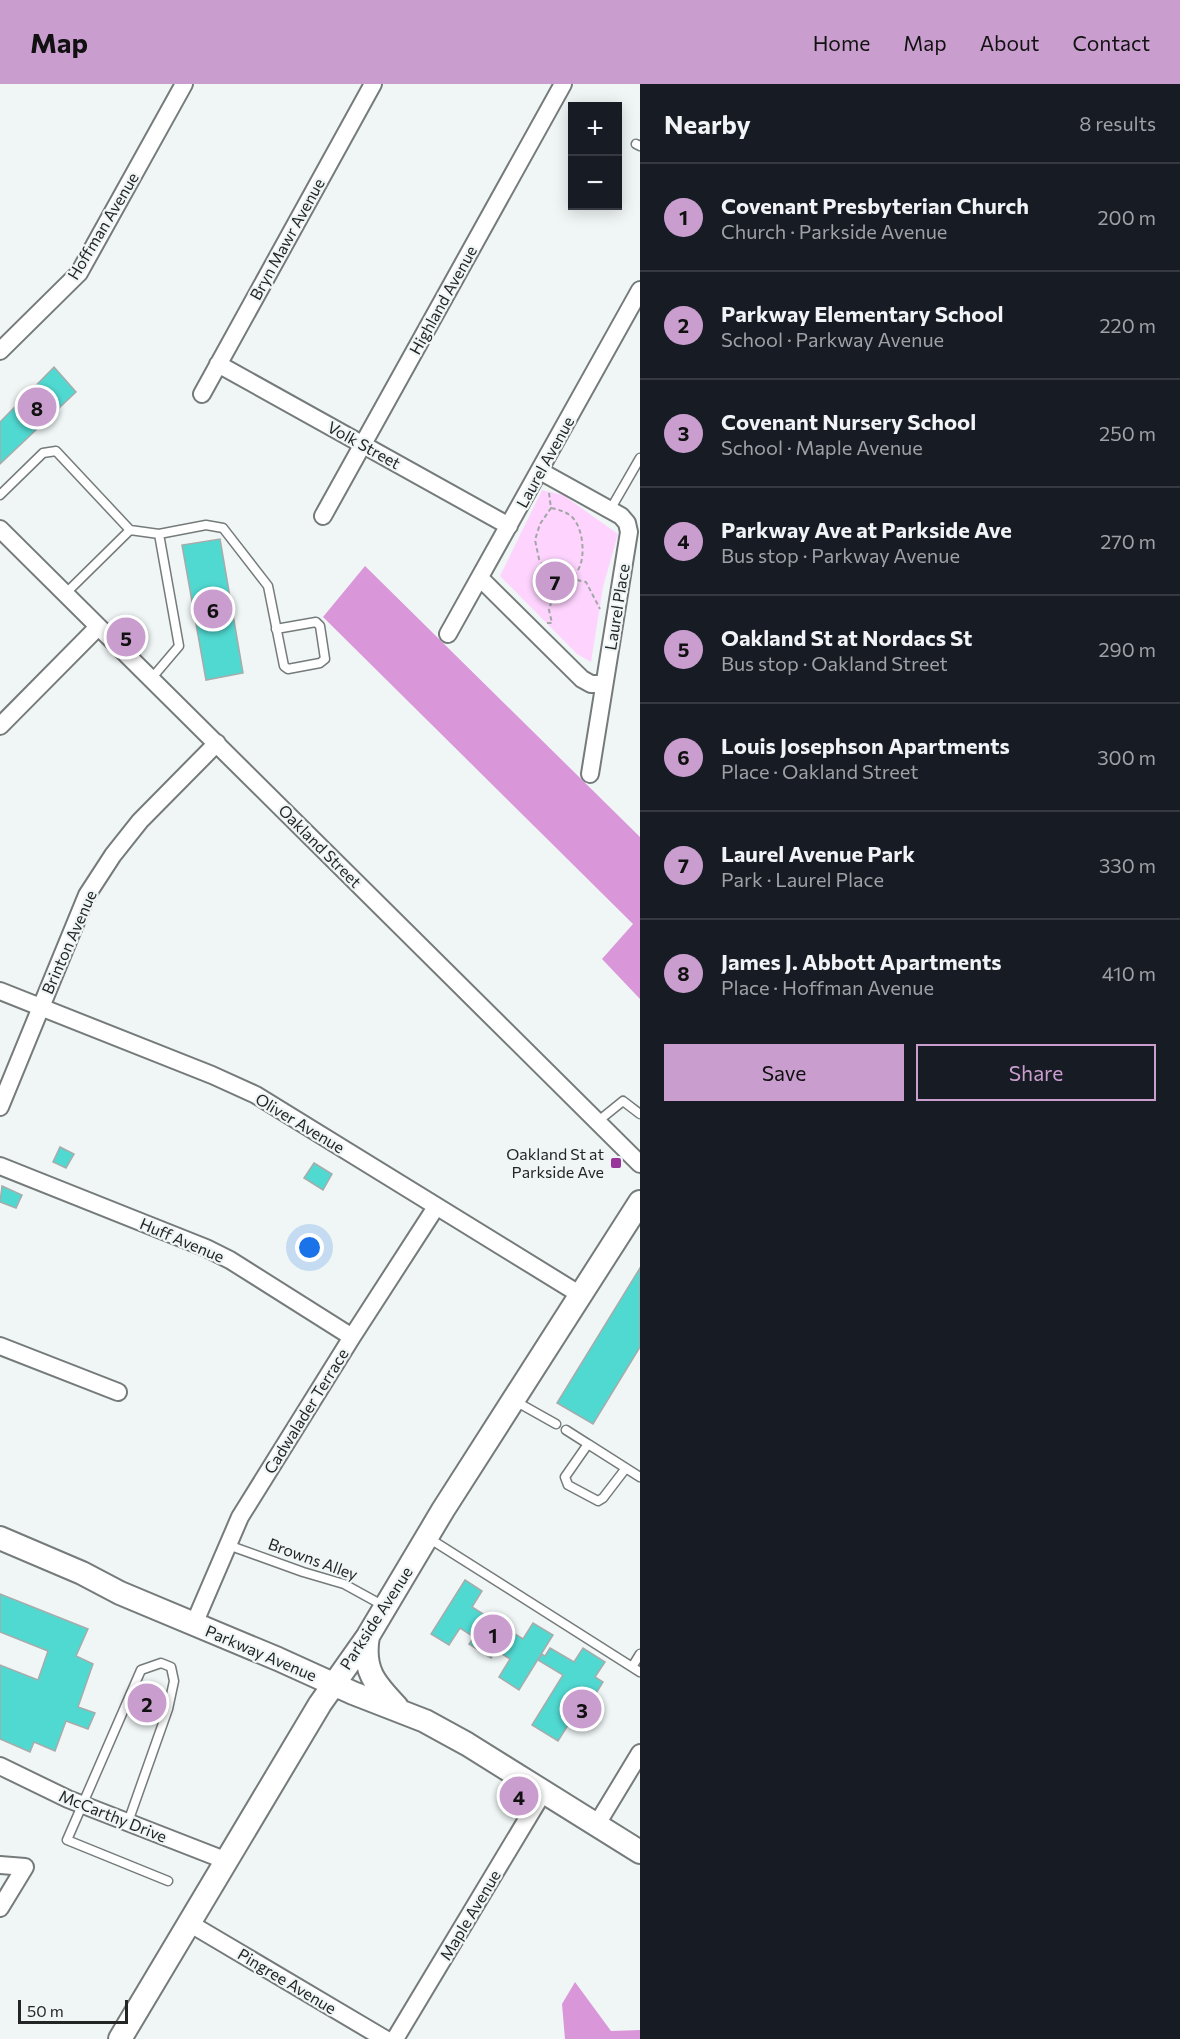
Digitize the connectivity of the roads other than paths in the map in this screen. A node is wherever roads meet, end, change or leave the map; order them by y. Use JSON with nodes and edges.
{"nodes":[{"id":1,"x":184,"y":84,"type":"edge"},
{"id":2,"x":373,"y":84,"type":"edge"},
{"id":3,"x":563,"y":84,"type":"edge"},
{"id":4,"x":640,"y":290,"type":"edge"},
{"id":5,"x":635,"y":311,"type":"edge"},
{"id":6,"x":0,"y":351,"type":"edge"},
{"id":7,"x":218,"y":364,"type":"junction"},
{"id":8,"x":202,"y":394,"type":"dead end"},
{"id":9,"x":363,"y":444,"type":"junction"},
{"id":10,"x":640,"y":458,"type":"edge"},
{"id":11,"x":540,"y":471,"type":"junction"},
{"id":12,"x":3,"y":492,"type":"edge"},
{"id":13,"x":610,"y":510,"type":"junction"},
{"id":14,"x":323,"y":516,"type":"dead end"},
{"id":15,"x":509,"y":526,"type":"junction"},
{"id":16,"x":0,"y":529,"type":"edge"},
{"id":17,"x":130,"y":530,"type":"junction"},
{"id":18,"x":159,"y":534,"type":"junction"},
{"id":19,"x":480,"y":578,"type":"junction"},
{"id":20,"x":65,"y":594,"type":"junction"},
{"id":21,"x":98,"y":627,"type":"junction"},
{"id":22,"x":276,"y":629,"type":"junction"},
{"id":23,"x":448,"y":634,"type":"dead end"},
{"id":24,"x":151,"y":679,"type":"junction"},
{"id":25,"x":604,"y":684,"type":"junction"},
{"id":26,"x":0,"y":726,"type":"edge"},
{"id":27,"x":217,"y":743,"type":"junction"},
{"id":28,"x":590,"y":774,"type":"dead end"},
{"id":29,"x":0,"y":991,"type":"edge"},
{"id":30,"x":40,"y":1007,"type":"junction"},
{"id":31,"x":0,"y":1107,"type":"edge"},
{"id":32,"x":640,"y":1114,"type":"edge"},
{"id":33,"x":597,"y":1122,"type":"junction"},
{"id":34,"x":640,"y":1164,"type":"edge"},
{"id":35,"x":0,"y":1166,"type":"edge"},
{"id":36,"x":640,"y":1202,"type":"edge"},
{"id":37,"x":436,"y":1207,"type":"junction"},
{"id":38,"x":579,"y":1294,"type":"junction"},
{"id":39,"x":352,"y":1337,"type":"junction"},
{"id":40,"x":0,"y":1346,"type":"edge"},
{"id":41,"x":118,"y":1392,"type":"dead end"},
{"id":42,"x":513,"y":1400,"type":"junction"},
{"id":43,"x":556,"y":1424,"type":"dead end"},
{"id":44,"x":566,"y":1430,"type":"dead end"},
{"id":45,"x":588,"y":1444,"type":"junction"},
{"id":46,"x":626,"y":1468,"type":"junction"},
{"id":47,"x":640,"y":1477,"type":"edge"},
{"id":48,"x":427,"y":1537,"type":"junction"},
{"id":49,"x":0,"y":1538,"type":"edge"},
{"id":50,"x":228,"y":1545,"type":"junction"},
{"id":51,"x":386,"y":1607,"type":"junction"},
{"id":52,"x":194,"y":1624,"type":"junction"},
{"id":53,"x":368,"y":1636,"type":"junction"},
{"id":54,"x":640,"y":1653,"type":"edge"},
{"id":55,"x":632,"y":1667,"type":"junction"},
{"id":56,"x":640,"y":1672,"type":"edge"},
{"id":57,"x":333,"y":1683,"type":"junction"},
{"id":58,"x":398,"y":1708,"type":"junction"},
{"id":59,"x":640,"y":1753,"type":"edge"},
{"id":60,"x":0,"y":1766,"type":"edge"},
{"id":61,"x":544,"y":1791,"type":"junction"},
{"id":62,"x":82,"y":1804,"type":"junction"},
{"id":63,"x":128,"y":1822,"type":"junction"},
{"id":64,"x":597,"y":1824,"type":"junction"},
{"id":65,"x":640,"y":1852,"type":"edge"},
{"id":66,"x":227,"y":1861,"type":"junction"},
{"id":67,"x":0,"y":1865,"type":"edge"},
{"id":68,"x":168,"y":1881,"type":"dead end"},
{"id":69,"x":0,"y":1908,"type":"edge"},
{"id":70,"x":189,"y":1923,"type":"junction"},
{"id":71,"x":120,"y":2039,"type":"edge"},
{"id":72,"x":385,"y":2039,"type":"edge"},
{"id":73,"x":395,"y":2039,"type":"edge"}],
"edges":[{"from":1,"to":6,"type":"street","name":"Hoffman Avenue"},
{"from":2,"to":7,"type":"street","name":"Bryn Mawr Avenue"},
{"from":3,"to":9,"type":"street","name":"Highland Avenue"},
{"from":4,"to":5,"type":"street","name":"Laurel Avenue"},
{"from":5,"to":11,"type":"street","name":"Laurel Avenue"},
{"from":7,"to":8,"type":"street","name":"Bryn Mawr Avenue"},
{"from":7,"to":9,"type":"street","name":"Volk Street"},
{"from":9,"to":14,"type":"street","name":"Highland Avenue"},
{"from":9,"to":15,"type":"street","name":"Volk Street"},
{"from":10,"to":13,"type":"lane"},
{"from":11,"to":13,"type":"street","name":"Laurel Place"},
{"from":11,"to":15,"type":"street","name":"Laurel Avenue"},
{"from":12,"to":17,"type":"lane"},
{"from":13,"to":25,"type":"street","name":"Laurel Place"},
{"from":15,"to":19,"type":"street","name":"Laurel Avenue"},
{"from":16,"to":20,"type":"street","name":"Oakland Street"},
{"from":17,"to":18,"type":"lane"},
{"from":17,"to":20,"type":"lane"},
{"from":18,"to":22,"type":"lane"},
{"from":18,"to":24,"type":"lane"},
{"from":19,"to":23,"type":"street","name":"Laurel Avenue"},
{"from":19,"to":25,"type":"street"},
{"from":20,"to":21,"type":"street","name":"Oakland Street"},
{"from":21,"to":24,"type":"street","name":"Oakland Street"},
{"from":21,"to":26,"type":"street"},
{"from":22,"to":22,"type":"lane"},
{"from":24,"to":27,"type":"street","name":"Oakland Street"},
{"from":25,"to":28,"type":"street","name":"Laurel Place"},
{"from":27,"to":30,"type":"street","name":"Brinton Avenue"},
{"from":27,"to":33,"type":"street","name":"Oakland Street"},
{"from":29,"to":30,"type":"street","name":"Oliver Avenue"},
{"from":30,"to":31,"type":"street","name":"Brinton Avenue"},
{"from":30,"to":37,"type":"street","name":"Oliver Avenue"},
{"from":32,"to":33,"type":"lane"},
{"from":33,"to":34,"type":"street","name":"Oakland Street"},
{"from":35,"to":39,"type":"street","name":"Huff Avenue"},
{"from":36,"to":38,"type":"main road","name":"Parkside Avenue"},
{"from":37,"to":38,"type":"street","name":"Oliver Avenue"},
{"from":37,"to":39,"type":"street","name":"Cadwalader Terrace"},
{"from":38,"to":42,"type":"main road","name":"Parkside Avenue"},
{"from":39,"to":50,"type":"street","name":"Cadwalader Terrace"},
{"from":40,"to":41,"type":"street"},
{"from":42,"to":43,"type":"lane"},
{"from":42,"to":48,"type":"main road","name":"Parkside Avenue"},
{"from":44,"to":45,"type":"lane"},
{"from":45,"to":46,"type":"lane"},
{"from":45,"to":46,"type":"lane"},
{"from":46,"to":47,"type":"lane"},
{"from":48,"to":51,"type":"main road","name":"Parkside Avenue"},
{"from":48,"to":55,"type":"lane"},
{"from":49,"to":52,"type":"main road","name":"Parkway Avenue"},
{"from":50,"to":51,"type":"lane","name":"Browns Alley"},
{"from":50,"to":52,"type":"street","name":"Cadwalader Terrace"},
{"from":51,"to":53,"type":"main road","name":"Parkside Avenue"},
{"from":52,"to":57,"type":"main road","name":"Parkway Avenue"},
{"from":53,"to":57,"type":"main road","name":"Parkside Avenue"},
{"from":53,"to":58,"type":"main road"},
{"from":54,"to":55,"type":"lane"},
{"from":55,"to":56,"type":"lane"},
{"from":57,"to":58,"type":"main road","name":"Parkway Avenue"},
{"from":57,"to":66,"type":"main road","name":"Parkside Avenue"},
{"from":58,"to":61,"type":"main road","name":"Parkway Avenue"},
{"from":59,"to":64,"type":"street"},
{"from":60,"to":62,"type":"street","name":"McCarthy Drive"},
{"from":61,"to":64,"type":"main road","name":"Parkway Avenue"},
{"from":61,"to":73,"type":"street","name":"Maple Avenue"},
{"from":62,"to":63,"type":"street","name":"McCarthy Drive"},
{"from":62,"to":63,"type":"lane"},
{"from":62,"to":68,"type":"lane"},
{"from":63,"to":66,"type":"street","name":"McCarthy Drive"},
{"from":64,"to":65,"type":"main road","name":"Parkway Avenue"},
{"from":66,"to":70,"type":"main road","name":"Parkside Avenue"},
{"from":67,"to":69,"type":"street"},
{"from":70,"to":71,"type":"main road","name":"Parkside Avenue"},
{"from":70,"to":72,"type":"street","name":"Pingree Avenue"}]}
